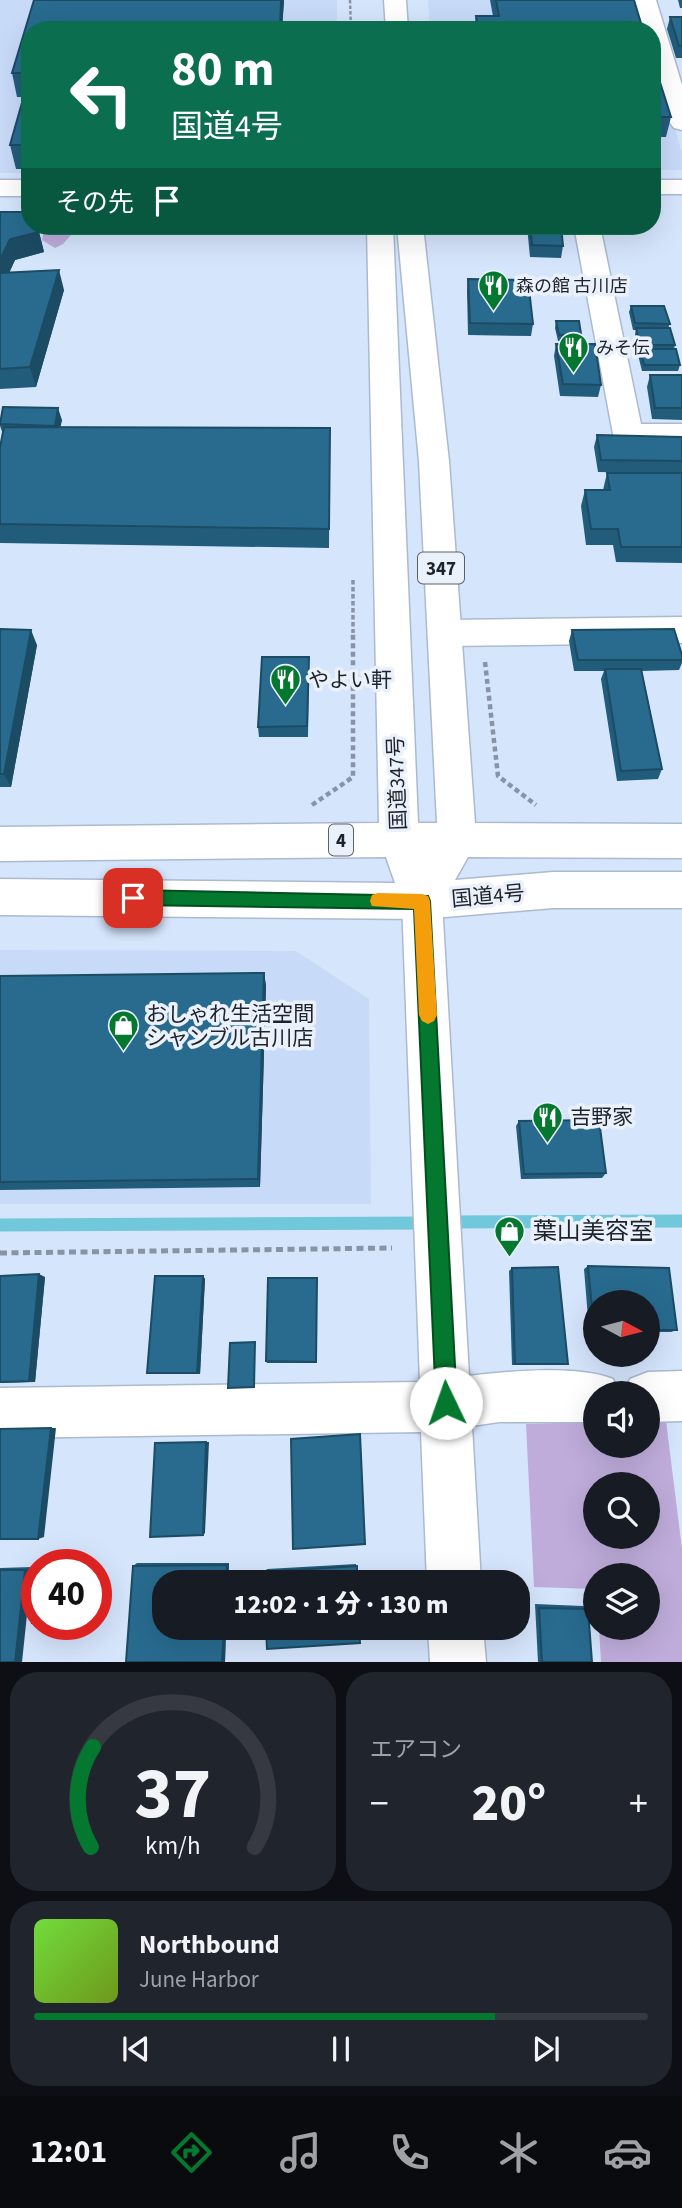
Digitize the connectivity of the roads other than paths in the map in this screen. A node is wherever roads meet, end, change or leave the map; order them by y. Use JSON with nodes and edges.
{"nodes":[{"id":1,"x":395,"y":0,"type":"edge"},
{"id":2,"x":396,"y":21,"type":"edge"},
{"id":3,"x":661,"y":30,"type":"edge"},
{"id":4,"x":674,"y":69,"type":"edge"},
{"id":5,"x":682,"y":123,"type":"edge"},
{"id":6,"x":661,"y":187,"type":"edge"},
{"id":7,"x":682,"y":187,"type":"edge"},
{"id":8,"x":0,"y":188,"type":"edge"},
{"id":9,"x":21,"y":188,"type":"edge"},
{"id":10,"x":380,"y":235,"type":"edge"},
{"id":11,"x":411,"y":235,"type":"edge"},
{"id":12,"x":589,"y":235,"type":"edge"},
{"id":13,"x":682,"y":434,"type":"edge"},
{"id":14,"x":682,"y":630,"type":"edge"},
{"id":15,"x":444,"y":633,"type":"junction"},
{"id":16,"x":399,"y":840,"type":"junction"},
{"id":17,"x":457,"y":841,"type":"junction"},
{"id":18,"x":682,"y":841,"type":"edge"},
{"id":19,"x":0,"y":844,"type":"edge"},
{"id":20,"x":682,"y":890,"type":"edge"},
{"id":21,"x":0,"y":897,"type":"edge"},
{"id":22,"x":422,"y":901,"type":"junction"},
{"id":23,"x":660,"y":1396,"type":"edge"},
{"id":24,"x":682,"y":1396,"type":"edge"},
{"id":25,"x":583,"y":1397,"type":"edge"},
{"id":26,"x":446,"y":1403,"type":"junction"},
{"id":27,"x":0,"y":1413,"type":"edge"},
{"id":28,"x":453,"y":1570,"type":"edge"},
{"id":29,"x":457,"y":1640,"type":"edge"},
{"id":30,"x":458,"y":1662,"type":"edge"}],
"edges":[{"from":1,"to":2,"type":"main road"},
{"from":3,"to":4,"type":"main road"},
{"from":4,"to":5,"type":"main road"},
{"from":6,"to":7,"type":"main road"},
{"from":8,"to":9,"type":"main road"},
{"from":10,"to":16,"type":"main road","name":"国道347号","number":"347"},
{"from":11,"to":15,"type":"main road","number":"347"},
{"from":12,"to":13,"type":"main road"},
{"from":14,"to":15,"type":"main road"},
{"from":15,"to":17,"type":"main road","number":"347"},
{"from":16,"to":17,"type":"main road","number":"4"},
{"from":16,"to":19,"type":"main road","number":"4"},
{"from":16,"to":22,"type":"main road","name":"国道347号","number":"347"},
{"from":17,"to":18,"type":"main road","number":"4"},
{"from":17,"to":22,"type":"main road"},
{"from":20,"to":22,"type":"main road","name":"国道4号"},
{"from":21,"to":22,"type":"main road","name":"国道4号"},
{"from":22,"to":26,"type":"main road","name":"国道347号"},
{"from":23,"to":24,"type":"main road"},
{"from":25,"to":26,"type":"main road"},
{"from":26,"to":27,"type":"main road"},
{"from":26,"to":28,"type":"main road","name":"国道347号"},
{"from":29,"to":30,"type":"main road"}]}
